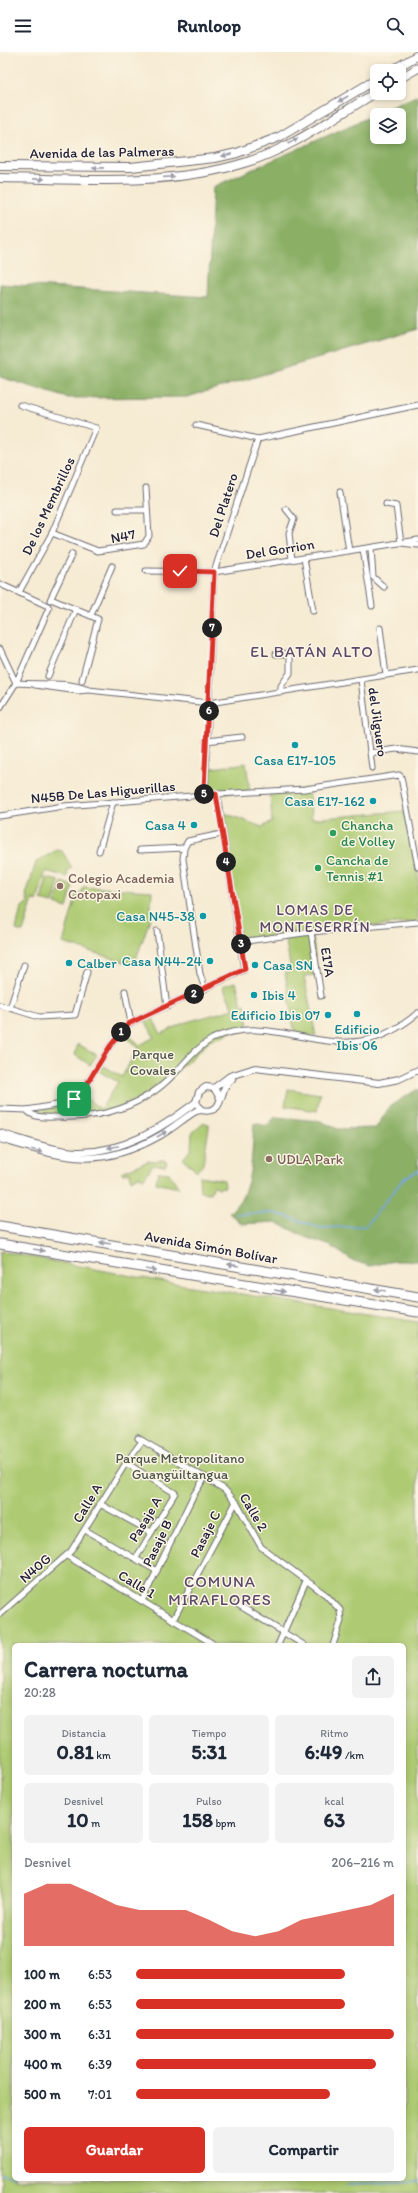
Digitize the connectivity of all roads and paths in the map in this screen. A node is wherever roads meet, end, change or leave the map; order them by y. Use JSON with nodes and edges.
{"nodes":[{"id":1,"x":418,"y":55,"type":"edge"},
{"id":2,"x":403,"y":64,"type":"edge"},
{"id":3,"x":418,"y":68,"type":"edge"},
{"id":4,"x":406,"y":75,"type":"edge"},
{"id":5,"x":370,"y":83,"type":"edge"},
{"id":6,"x":370,"y":96,"type":"edge"},
{"id":7,"x":0,"y":166,"type":"edge"},
{"id":8,"x":0,"y":178,"type":"edge"},
{"id":9,"x":20,"y":405,"type":"dead end"},
{"id":10,"x":418,"y":405,"type":"edge"},
{"id":11,"x":196,"y":425,"type":"dead end"},
{"id":12,"x":258,"y":439,"type":"junction"},
{"id":13,"x":146,"y":488,"type":"dead end"},
{"id":14,"x":340,"y":492,"type":"dead end"},
{"id":15,"x":386,"y":504,"type":"dead end"},
{"id":16,"x":286,"y":509,"type":"dead end"},
{"id":17,"x":117,"y":510,"type":"dead end"},
{"id":18,"x":147,"y":510,"type":"junction"},
{"id":19,"x":52,"y":533,"type":"junction"},
{"id":20,"x":418,"y":540,"type":"edge"},
{"id":21,"x":401,"y":543,"type":"junction"},
{"id":22,"x":418,"y":545,"type":"edge"},
{"id":23,"x":370,"y":548,"type":"junction"},
{"id":24,"x":363,"y":549,"type":"junction"},
{"id":25,"x":349,"y":551,"type":"junction"},
{"id":26,"x":72,"y":554,"type":"dead end"},
{"id":27,"x":304,"y":558,"type":"junction"},
{"id":28,"x":292,"y":560,"type":"junction"},
{"id":29,"x":112,"y":566,"type":"dead end"},
{"id":30,"x":146,"y":571,"type":"dead end"},
{"id":31,"x":214,"y":572,"type":"junction"},
{"id":32,"x":0,"y":584,"type":"edge"},
{"id":33,"x":384,"y":587,"type":"dead end"},
{"id":34,"x":19,"y":592,"type":"junction"},
{"id":35,"x":51,"y":599,"type":"junction"},
{"id":36,"x":372,"y":606,"type":"dead end"},
{"id":37,"x":48,"y":607,"type":"junction"},
{"id":38,"x":76,"y":609,"type":"junction"},
{"id":39,"x":313,"y":611,"type":"dead end"},
{"id":40,"x":91,"y":615,"type":"junction"},
{"id":41,"x":380,"y":628,"type":"dead end"},
{"id":42,"x":0,"y":649,"type":"edge"},
{"id":43,"x":276,"y":654,"type":"dead end"},
{"id":44,"x":418,"y":670,"type":"edge"},
{"id":45,"x":386,"y":675,"type":"junction"},
{"id":46,"x":48,"y":676,"type":"dead end"},
{"id":47,"x":82,"y":680,"type":"dead end"},
{"id":48,"x":361,"y":680,"type":"junction"},
{"id":49,"x":16,"y":683,"type":"junction"},
{"id":50,"x":281,"y":692,"type":"junction"},
{"id":51,"x":209,"y":703,"type":"junction"},
{"id":52,"x":0,"y":708,"type":"edge"},
{"id":53,"x":242,"y":737,"type":"dead end"},
{"id":54,"x":206,"y":741,"type":"junction"},
{"id":55,"x":370,"y":752,"type":"junction"},
{"id":56,"x":418,"y":752,"type":"edge"},
{"id":57,"x":372,"y":768,"type":"dead end"},
{"id":58,"x":216,"y":794,"type":"junction"},
{"id":59,"x":205,"y":795,"type":"junction"},
{"id":60,"x":113,"y":802,"type":"junction"},
{"id":61,"x":0,"y":816,"type":"edge"},
{"id":62,"x":221,"y":834,"type":"junction"},
{"id":63,"x":184,"y":848,"type":"junction"},
{"id":64,"x":416,"y":849,"type":"edge"},
{"id":65,"x":140,"y":850,"type":"dead end"},
{"id":66,"x":100,"y":851,"type":"dead end"},
{"id":67,"x":418,"y":867,"type":"edge"},
{"id":68,"x":418,"y":922,"type":"edge"},
{"id":69,"x":157,"y":931,"type":"dead end"},
{"id":70,"x":312,"y":932,"type":"junction"},
{"id":71,"x":240,"y":942,"type":"junction"},
{"id":72,"x":24,"y":965,"type":"dead end"},
{"id":73,"x":87,"y":972,"type":"dead end"},
{"id":74,"x":205,"y":989,"type":"junction"},
{"id":75,"x":125,"y":991,"type":"dead end"},
{"id":76,"x":321,"y":996,"type":"dead end"},
{"id":77,"x":0,"y":1006,"type":"edge"},
{"id":78,"x":167,"y":1007,"type":"junction"},
{"id":79,"x":10,"y":1008,"type":"junction"},
{"id":80,"x":418,"y":1013,"type":"edge"},
{"id":81,"x":131,"y":1023,"type":"junction"},
{"id":82,"x":245,"y":1070,"type":"junction"},
{"id":83,"x":418,"y":1070,"type":"edge"},
{"id":84,"x":214,"y":1088,"type":"junction"},
{"id":85,"x":220,"y":1098,"type":"junction"},
{"id":86,"x":196,"y":1102,"type":"junction"},
{"id":87,"x":0,"y":1108,"type":"edge"},
{"id":88,"x":27,"y":1110,"type":"junction"},
{"id":89,"x":201,"y":1110,"type":"junction"},
{"id":90,"x":0,"y":1133,"type":"edge"},
{"id":91,"x":0,"y":1139,"type":"edge"},
{"id":92,"x":0,"y":1226,"type":"edge"},
{"id":93,"x":0,"y":1241,"type":"edge"},
{"id":94,"x":0,"y":1244,"type":"edge"},
{"id":95,"x":13,"y":1245,"type":"junction"},
{"id":96,"x":418,"y":1297,"type":"edge"},
{"id":97,"x":418,"y":1312,"type":"edge"},
{"id":98,"x":140,"y":1440,"type":"joint"},
{"id":99,"x":126,"y":1463,"type":"junction"},
{"id":100,"x":205,"y":1477,"type":"junction"},
{"id":101,"x":236,"y":1502,"type":"junction"},
{"id":102,"x":100,"y":1504,"type":"junction"},
{"id":103,"x":85,"y":1530,"type":"junction"},
{"id":104,"x":151,"y":1532,"type":"junction"},
{"id":105,"x":67,"y":1556,"type":"junction"},
{"id":106,"x":136,"y":1558,"type":"junction"},
{"id":107,"x":157,"y":1571,"type":"junction"},
{"id":108,"x":306,"y":1581,"type":"junction"},
{"id":109,"x":142,"y":1601,"type":"junction"},
{"id":110,"x":237,"y":1604,"type":"dead end"},
{"id":111,"x":0,"y":1614,"type":"edge"},
{"id":112,"x":173,"y":1620,"type":"junction"},
{"id":113,"x":284,"y":1632,"type":"junction"},
{"id":114,"x":212,"y":1643,"type":"edge"},
{"id":115,"x":279,"y":1643,"type":"edge"},
{"id":116,"x":301,"y":1643,"type":"edge"},
{"id":117,"x":334,"y":1643,"type":"edge"}],
"edges":[{"from":1,"to":2,"type":"main road"},
{"from":3,"to":4,"type":"main road"},
{"from":5,"to":7,"type":"main road","name":"Avenida de las Palmeras","one_way":true},
{"from":8,"to":6,"type":"main road","name":"Avenida de las Palmeras","one_way":true},
{"from":9,"to":19,"type":"street","name":"De los Membrillos"},
{"from":10,"to":12,"type":"street"},
{"from":11,"to":12,"type":"street"},
{"from":12,"to":31,"type":"street","name":"Del Platero"},
{"from":13,"to":18,"type":"street","name":"N47"},
{"from":14,"to":25,"type":"street"},
{"from":15,"to":21,"type":"street"},
{"from":16,"to":28,"type":"street"},
{"from":17,"to":18,"type":"street"},
{"from":18,"to":19,"type":"street","name":"N47"},
{"from":19,"to":34,"type":"street","name":"De los Membrillos"},
{"from":20,"to":21,"type":"street","name":"Del Gorrion"},
{"from":21,"to":22,"type":"street"},
{"from":21,"to":23,"type":"street","name":"Del Gorrion"},
{"from":23,"to":24,"type":"street","name":"Del Gorrion"},
{"from":23,"to":33,"type":"street"},
{"from":24,"to":25,"type":"street","name":"Del Gorrion"},
{"from":24,"to":36,"type":"street"},
{"from":25,"to":27,"type":"street","name":"Del Gorrion"},
{"from":26,"to":35,"type":"street"},
{"from":27,"to":28,"type":"street","name":"Del Gorrion"},
{"from":27,"to":39,"type":"street"},
{"from":28,"to":31,"type":"street","name":"Del Gorrion"},
{"from":29,"to":40,"type":"street"},
{"from":30,"to":31,"type":"street","name":"Del Gorrion"},
{"from":31,"to":51,"type":"street","name":"Del Platero"},
{"from":32,"to":34,"type":"street"},
{"from":34,"to":37,"type":"street"},
{"from":35,"to":37,"type":"street"},
{"from":35,"to":38,"type":"street"},
{"from":37,"to":49,"type":"street"},
{"from":38,"to":40,"type":"street"},
{"from":38,"to":46,"type":"street"},
{"from":40,"to":47,"type":"street"},
{"from":41,"to":45,"type":"street"},
{"from":42,"to":49,"type":"street"},
{"from":43,"to":50,"type":"street"},
{"from":44,"to":45,"type":"street"},
{"from":45,"to":48,"type":"street"},
{"from":48,"to":50,"type":"street"},
{"from":48,"to":55,"type":"street","name":"del Jilguero"},
{"from":49,"to":51,"type":"street"},
{"from":49,"to":52,"type":"street"},
{"from":50,"to":51,"type":"street"},
{"from":51,"to":54,"type":"street","name":"Del Platero"},
{"from":53,"to":54,"type":"street"},
{"from":54,"to":59,"type":"street","name":"Del Platero"},
{"from":55,"to":56,"type":"street"},
{"from":55,"to":57,"type":"street","name":"del Jilguero"},
{"from":58,"to":59,"type":"street","name":"N45B De Las Higuerillas"},
{"from":58,"to":62,"type":"street"},
{"from":58,"to":64,"type":"street","name":"N45B De Las Higuerillas"},
{"from":59,"to":60,"type":"street","name":"N45B De Las Higuerillas"},
{"from":60,"to":61,"type":"street","name":"N45B De Las Higuerillas"},
{"from":60,"to":66,"type":"street"},
{"from":62,"to":63,"type":"street"},
{"from":62,"to":71,"type":"street"},
{"from":63,"to":65,"type":"street"},
{"from":63,"to":74,"type":"street"},
{"from":64,"to":67,"type":"street"},
{"from":68,"to":70,"type":"street"},
{"from":69,"to":78,"type":"street"},
{"from":70,"to":71,"type":"street"},
{"from":70,"to":76,"type":"street","name":"E17A"},
{"from":71,"to":74,"type":"street"},
{"from":72,"to":79,"type":"street"},
{"from":73,"to":79,"type":"street"},
{"from":74,"to":78,"type":"street"},
{"from":75,"to":81,"type":"street"},
{"from":77,"to":79,"type":"street"},
{"from":78,"to":81,"type":"street"},
{"from":80,"to":88,"type":"street"},
{"from":81,"to":88,"type":"street"},
{"from":82,"to":83,"type":"street"},
{"from":82,"to":84,"type":"street"},
{"from":82,"to":85,"type":"street"},
{"from":84,"to":85,"type":"street"},
{"from":84,"to":86,"type":"street"},
{"from":85,"to":89,"type":"street"},
{"from":86,"to":89,"type":"street"},
{"from":86,"to":90,"type":"street","one_way":true},
{"from":87,"to":88,"type":"street"},
{"from":91,"to":89,"type":"street","one_way":true},
{"from":96,"to":92,"type":"highway","name":"Avenida Simón Bolívar","one_way":true},
{"from":93,"to":95,"type":"highway"},
{"from":94,"to":95,"type":"highway"},
{"from":95,"to":97,"type":"highway","one_way":true},
{"from":98,"to":99,"type":"street","name":"Calle A"},
{"from":98,"to":100,"type":"street","name":"Calle 2"},
{"from":99,"to":102,"type":"street","name":"Calle A"},
{"from":99,"to":104,"type":"street","name":"Pasaje A"},
{"from":100,"to":101,"type":"street","name":"Calle 2"},
{"from":100,"to":107,"type":"street","name":"Pasaje B"},
{"from":101,"to":108,"type":"street","name":"Calle 2"},
{"from":101,"to":112,"type":"street","name":"Pasaje C"},
{"from":102,"to":103,"type":"street","name":"Calle A"},
{"from":102,"to":104,"type":"street"},
{"from":103,"to":105,"type":"street","name":"Calle A"},
{"from":103,"to":106,"type":"street"},
{"from":104,"to":106,"type":"street","name":"Pasaje A"},
{"from":105,"to":109,"type":"street","name":"Calle 1"},
{"from":105,"to":111,"type":"street","name":"N40G"},
{"from":106,"to":107,"type":"street"},
{"from":107,"to":109,"type":"street","name":"Pasaje B"},
{"from":108,"to":113,"type":"street"},
{"from":108,"to":117,"type":"street","name":"Calle 2"},
{"from":109,"to":112,"type":"street","name":"Calle 1"},
{"from":110,"to":113,"type":"street"},
{"from":112,"to":114,"type":"street","name":"Calle 1"},
{"from":113,"to":115,"type":"street"},
{"from":113,"to":116,"type":"street"}]}
